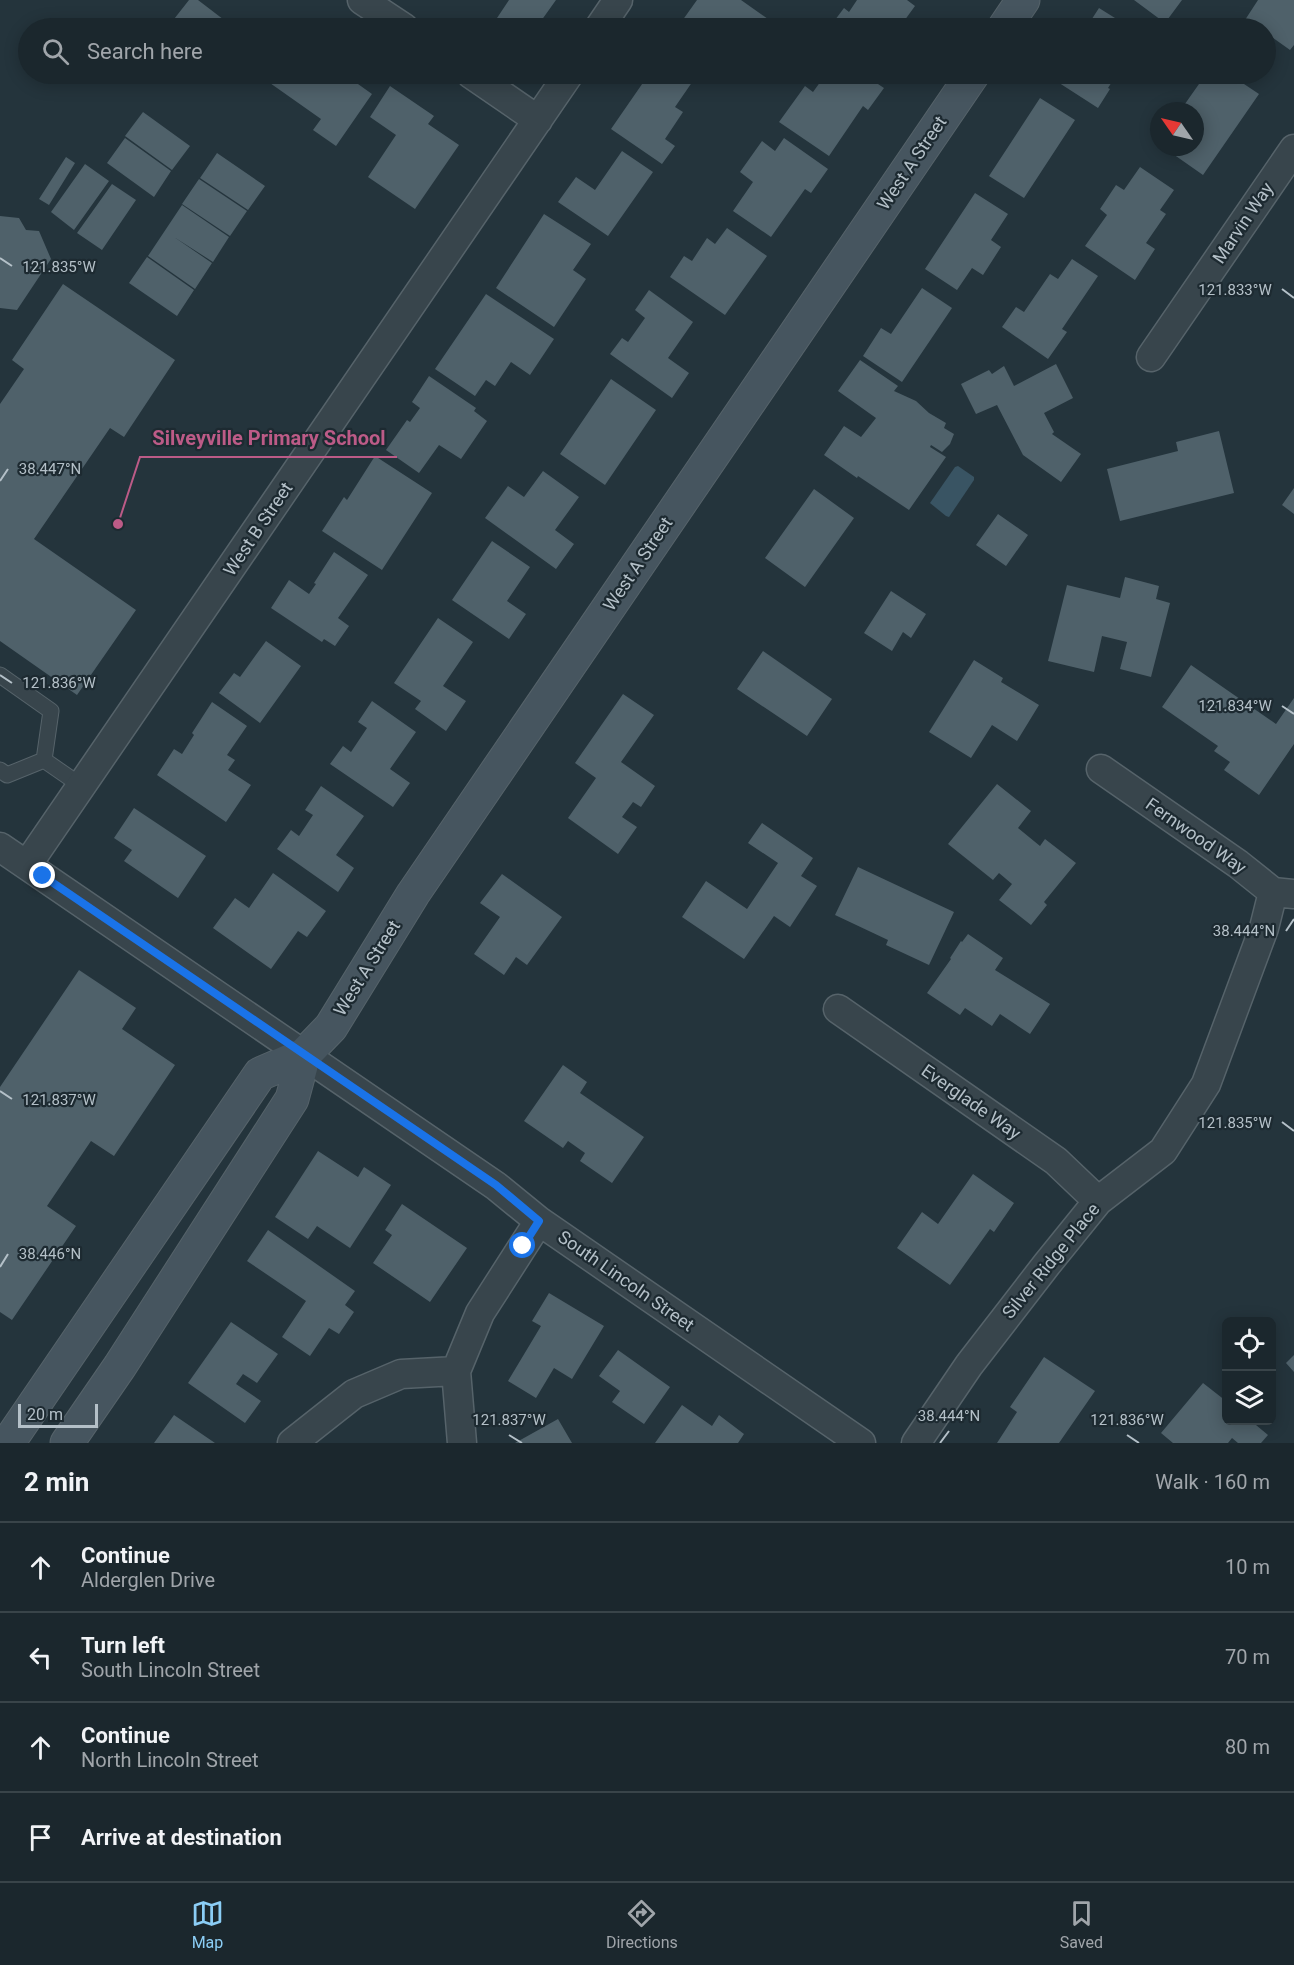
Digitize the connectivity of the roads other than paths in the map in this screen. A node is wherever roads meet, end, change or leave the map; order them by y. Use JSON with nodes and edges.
{"nodes":[{"id":1,"x":362,"y":0,"type":"edge"},
{"id":2,"x":618,"y":0,"type":"edge"},
{"id":3,"x":1023,"y":0,"type":"edge"},
{"id":4,"x":389,"y":18,"type":"edge"},
{"id":5,"x":606,"y":18,"type":"edge"},
{"id":6,"x":1011,"y":18,"type":"edge"},
{"id":7,"x":486,"y":84,"type":"edge"},
{"id":8,"x":562,"y":84,"type":"edge"},
{"id":9,"x":966,"y":84,"type":"edge"},
{"id":10,"x":538,"y":120,"type":"junction"},
{"id":11,"x":1294,"y":149,"type":"edge"},
{"id":12,"x":1151,"y":357,"type":"dead end"},
{"id":13,"x":0,"y":675,"type":"edge"},
{"id":14,"x":44,"y":760,"type":"junction"},
{"id":15,"x":1101,"y":769,"type":"dead end"},
{"id":16,"x":0,"y":770,"type":"edge"},
{"id":17,"x":83,"y":787,"type":"junction"},
{"id":18,"x":0,"y":848,"type":"edge"},
{"id":19,"x":27,"y":866,"type":"junction"},
{"id":20,"x":1284,"y":893,"type":"edge"},
{"id":21,"x":838,"y":1010,"type":"dead end"},
{"id":22,"x":304,"y":1054,"type":"junction"},
{"id":23,"x":1098,"y":1201,"type":"junction"},
{"id":24,"x":539,"y":1221,"type":"junction"},
{"id":25,"x":456,"y":1371,"type":"junction"},
{"id":26,"x":8,"y":1443,"type":"edge"},
{"id":27,"x":67,"y":1443,"type":"edge"},
{"id":28,"x":292,"y":1443,"type":"edge"},
{"id":29,"x":462,"y":1443,"type":"edge"},
{"id":30,"x":861,"y":1443,"type":"edge"},
{"id":31,"x":916,"y":1443,"type":"edge"}],
"edges":[{"from":1,"to":4,"type":"street"},
{"from":2,"to":5,"type":"street"},
{"from":3,"to":6,"type":"main road"},
{"from":7,"to":10,"type":"street"},
{"from":8,"to":10,"type":"street","name":"West B Street"},
{"from":9,"to":22,"type":"main road","name":"West A Street"},
{"from":10,"to":17,"type":"street","name":"West B Street"},
{"from":11,"to":12,"type":"street","name":"Marvin Way"},
{"from":13,"to":14,"type":"lane"},
{"from":14,"to":16,"type":"lane"},
{"from":14,"to":17,"type":"lane"},
{"from":15,"to":20,"type":"street","name":"Fernwood Way"},
{"from":17,"to":19,"type":"street","name":"West B Street"},
{"from":18,"to":19,"type":"street","name":"South Lincoln Street"},
{"from":19,"to":22,"type":"street","name":"South Lincoln Street"},
{"from":20,"to":23,"type":"street","name":"Silver Ridge Place"},
{"from":21,"to":23,"type":"street","name":"Everglade Way"},
{"from":22,"to":24,"type":"street","name":"South Lincoln Street"},
{"from":22,"to":26,"type":"main road","name":"West A Street"},
{"from":22,"to":27,"type":"main road"},
{"from":23,"to":31,"type":"street","name":"Silver Ridge Place"},
{"from":24,"to":25,"type":"street"},
{"from":24,"to":30,"type":"street","name":"South Lincoln Street"},
{"from":25,"to":28,"type":"street"},
{"from":25,"to":29,"type":"street"}]}
